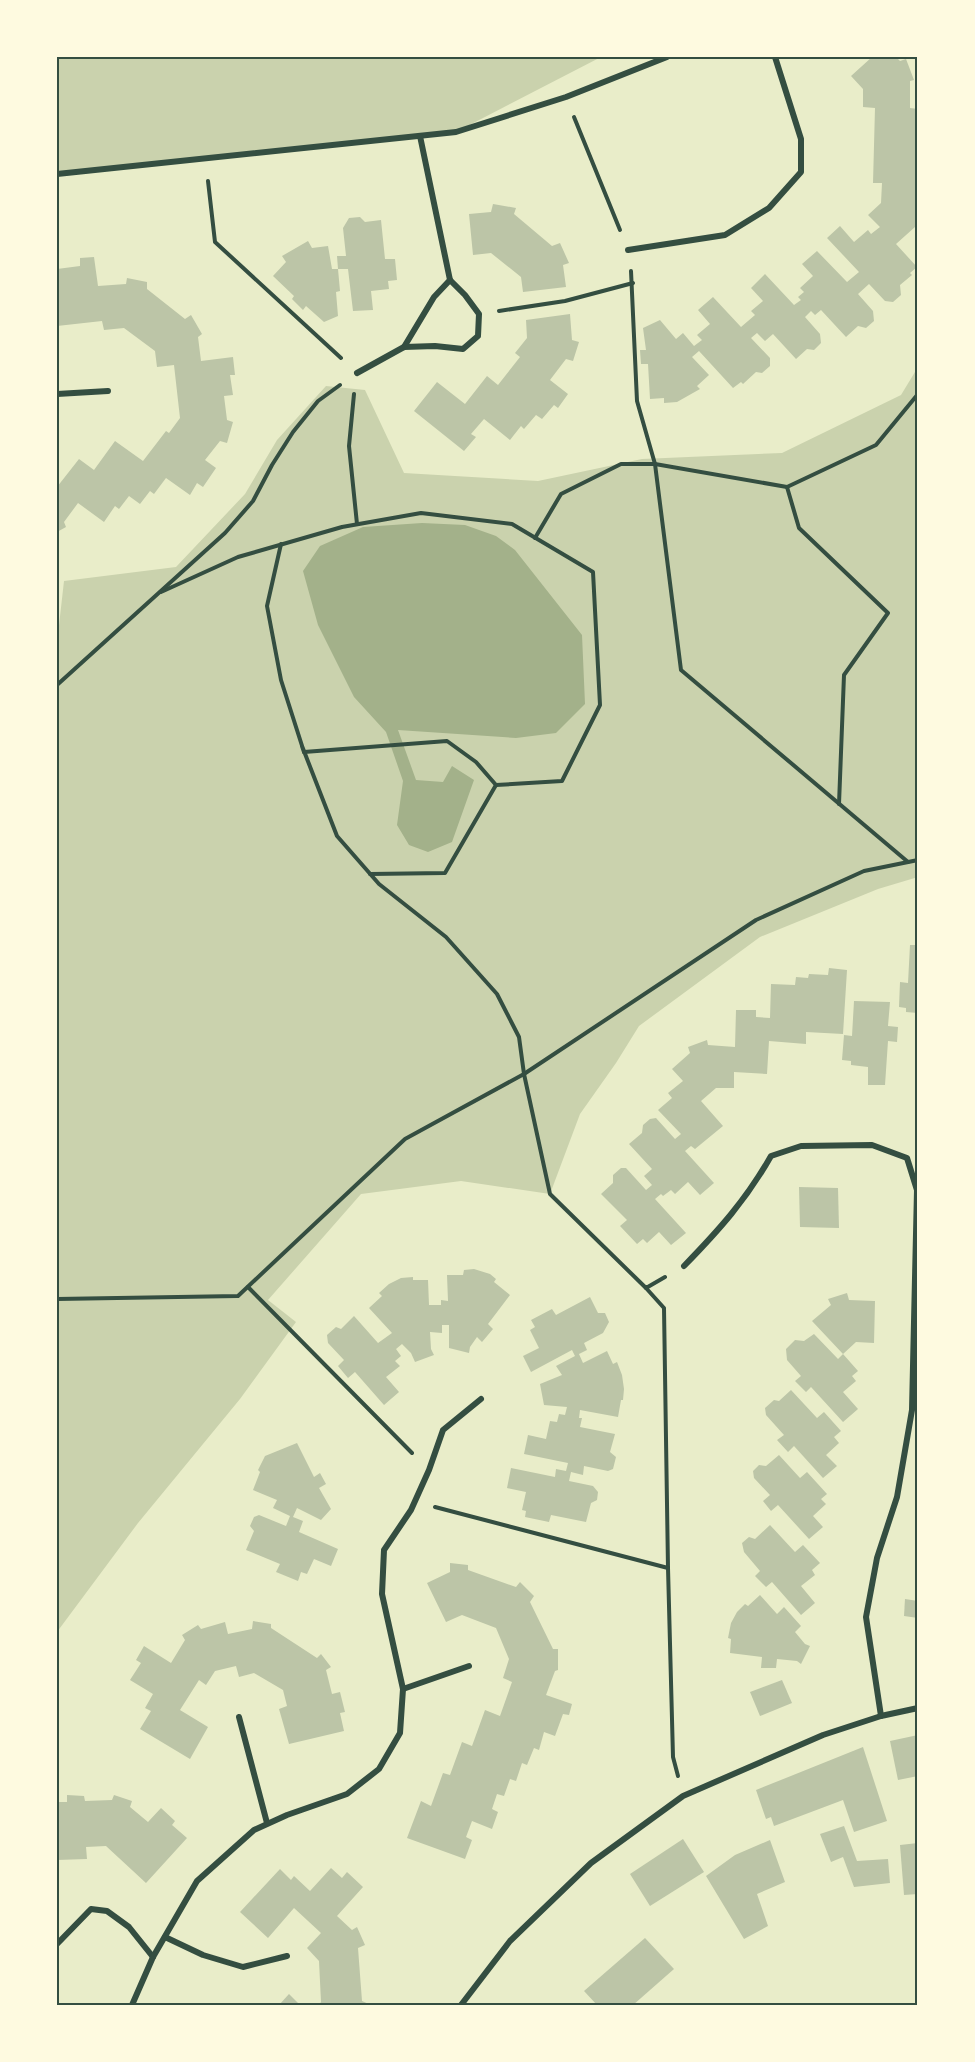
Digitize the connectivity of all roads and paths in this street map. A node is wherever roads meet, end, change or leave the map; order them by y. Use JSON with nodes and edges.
{"nodes":[{"id":1,"x":667,"y":57,"type":"edge"},
{"id":2,"x":775,"y":57,"type":"edge"},
{"id":3,"x":566,"y":97,"type":"junction"},
{"id":4,"x":420,"y":136,"type":"junction"},
{"id":5,"x":206,"y":158,"type":"junction"},
{"id":6,"x":57,"y":174,"type":"edge"},
{"id":7,"x":628,"y":250,"type":"junction"},
{"id":8,"x":450,"y":280,"type":"junction"},
{"id":9,"x":633,"y":283,"type":"junction"},
{"id":10,"x":479,"y":314,"type":"junction"},
{"id":11,"x":404,"y":347,"type":"junction"},
{"id":12,"x":357,"y":373,"type":"junction"},
{"id":13,"x":108,"y":391,"type":"dead end"},
{"id":14,"x":57,"y":394,"type":"edge"},
{"id":15,"x":918,"y":394,"type":"edge"},
{"id":16,"x":655,"y":464,"type":"junction"},
{"id":17,"x":787,"y":487,"type":"junction"},
{"id":18,"x":357,"y":524,"type":"junction"},
{"id":19,"x":536,"y":538,"type":"junction"},
{"id":20,"x":281,"y":544,"type":"junction"},
{"id":21,"x":161,"y":592,"type":"junction"},
{"id":22,"x":57,"y":685,"type":"edge"},
{"id":23,"x":304,"y":752,"type":"junction"},
{"id":24,"x":496,"y":785,"type":"junction"},
{"id":25,"x":839,"y":805,"type":"junction"},
{"id":26,"x":918,"y":860,"type":"edge"},
{"id":27,"x":908,"y":862,"type":"junction"},
{"id":28,"x":370,"y":874,"type":"junction"},
{"id":29,"x":524,"y":1074,"type":"junction"},
{"id":30,"x":684,"y":1266,"type":"joint"},
{"id":31,"x":248,"y":1287,"type":"junction"},
{"id":32,"x":646,"y":1288,"type":"junction"},
{"id":33,"x":57,"y":1299,"type":"edge"},
{"id":34,"x":481,"y":1399,"type":"dead end"},
{"id":35,"x":429,"y":1470,"type":"junction"},
{"id":36,"x":415,"y":1502,"type":"junction"},
{"id":37,"x":668,"y":1568,"type":"junction"},
{"id":38,"x":469,"y":1666,"type":"dead end"},
{"id":39,"x":403,"y":1689,"type":"junction"},
{"id":40,"x":918,"y":1708,"type":"edge"},
{"id":41,"x":881,"y":1716,"type":"junction"},
{"id":42,"x":238,"y":1717,"type":"dead end"},
{"id":43,"x":683,"y":1796,"type":"junction"},
{"id":44,"x":267,"y":1823,"type":"junction"},
{"id":45,"x":165,"y":1937,"type":"junction"},
{"id":46,"x":57,"y":1944,"type":"edge"},
{"id":47,"x":287,"y":1956,"type":"dead end"},
{"id":48,"x":153,"y":1957,"type":"junction"},
{"id":49,"x":132,"y":2005,"type":"edge"},
{"id":50,"x":461,"y":2005,"type":"edge"}],
"edges":[{"from":1,"to":3,"type":"street"},
{"from":2,"to":7,"type":"street"},
{"from":3,"to":4,"type":"street"},
{"from":3,"to":7,"type":"path"},
{"from":4,"to":5,"type":"street"},
{"from":4,"to":8,"type":"street"},
{"from":5,"to":6,"type":"street"},
{"from":5,"to":12,"type":"path"},
{"from":7,"to":9,"type":"path"},
{"from":8,"to":10,"type":"street"},
{"from":8,"to":11,"type":"street"},
{"from":9,"to":10,"type":"path"},
{"from":9,"to":16,"type":"path"},
{"from":10,"to":11,"type":"street"},
{"from":11,"to":12,"type":"street"},
{"from":12,"to":18,"type":"path"},
{"from":12,"to":21,"type":"path"},
{"from":13,"to":14,"type":"street"},
{"from":15,"to":17,"type":"path"},
{"from":16,"to":17,"type":"path"},
{"from":16,"to":19,"type":"path"},
{"from":16,"to":25,"type":"path"},
{"from":17,"to":25,"type":"path"},
{"from":18,"to":19,"type":"path"},
{"from":18,"to":20,"type":"path"},
{"from":19,"to":24,"type":"path"},
{"from":20,"to":21,"type":"path"},
{"from":20,"to":23,"type":"path"},
{"from":21,"to":22,"type":"path"},
{"from":23,"to":24,"type":"path"},
{"from":23,"to":28,"type":"path"},
{"from":24,"to":28,"type":"path"},
{"from":25,"to":27,"type":"path"},
{"from":26,"to":27,"type":"path"},
{"from":27,"to":29,"type":"path"},
{"from":28,"to":29,"type":"path"},
{"from":29,"to":31,"type":"path"},
{"from":29,"to":32,"type":"path"},
{"from":30,"to":32,"type":"path"},
{"from":30,"to":41,"type":"street"},
{"from":31,"to":33,"type":"path"},
{"from":31,"to":35,"type":"path"},
{"from":32,"to":37,"type":"path"},
{"from":34,"to":35,"type":"street"},
{"from":35,"to":36,"type":"street"},
{"from":36,"to":37,"type":"path"},
{"from":36,"to":39,"type":"street"},
{"from":37,"to":43,"type":"path"},
{"from":38,"to":39,"type":"street"},
{"from":39,"to":44,"type":"street"},
{"from":40,"to":41,"type":"street"},
{"from":41,"to":43,"type":"street"},
{"from":42,"to":44,"type":"street"},
{"from":43,"to":50,"type":"street"},
{"from":44,"to":45,"type":"street"},
{"from":45,"to":47,"type":"street"},
{"from":45,"to":48,"type":"street"},
{"from":46,"to":48,"type":"street"},
{"from":48,"to":49,"type":"street"}]}
